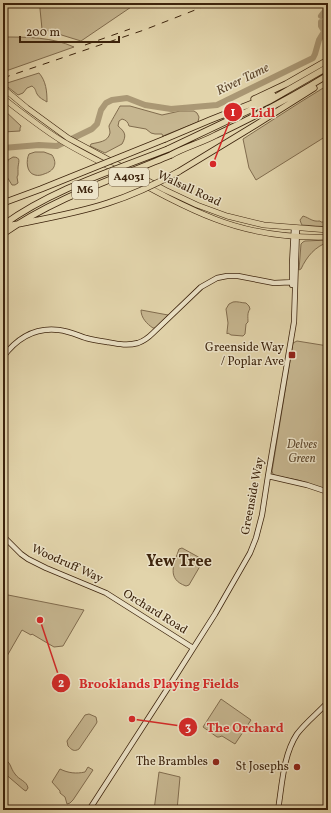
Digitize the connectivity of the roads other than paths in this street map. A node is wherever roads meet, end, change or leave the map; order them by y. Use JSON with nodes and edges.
{"nodes":[{"id":1,"x":328,"y":60,"type":"edge"},
{"id":2,"x":328,"y":67,"type":"edge"},
{"id":3,"x":328,"y":75,"type":"edge"},
{"id":4,"x":328,"y":79,"type":"edge"},
{"id":5,"x":294,"y":87,"type":"junction"},
{"id":6,"x":3,"y":88,"type":"edge"},
{"id":7,"x":3,"y":98,"type":"edge"},
{"id":8,"x":210,"y":120,"type":"junction"},
{"id":9,"x":3,"y":203,"type":"edge"},
{"id":10,"x":198,"y":203,"type":"junction"},
{"id":11,"x":195,"y":211,"type":"junction"},
{"id":12,"x":3,"y":226,"type":"edge"},
{"id":13,"x":295,"y":228,"type":"junction"},
{"id":14,"x":328,"y":230,"type":"edge"},
{"id":15,"x":3,"y":234,"type":"edge"},
{"id":16,"x":295,"y":236,"type":"junction"},
{"id":17,"x":328,"y":237,"type":"edge"},
{"id":18,"x":294,"y":282,"type":"junction"},
{"id":19,"x":3,"y":357,"type":"edge"},
{"id":20,"x":268,"y":476,"type":"junction"},
{"id":21,"x":328,"y":492,"type":"edge"},
{"id":22,"x":3,"y":536,"type":"edge"},
{"id":23,"x":106,"y":593,"type":"joint"},
{"id":24,"x":193,"y":648,"type":"junction"},
{"id":25,"x":328,"y":702,"type":"edge"},
{"id":26,"x":89,"y":810,"type":"edge"},
{"id":27,"x":278,"y":810,"type":"edge"}],
"edges":[{"from":1,"to":8,"type":"highway"},
{"from":2,"to":5,"type":"highway","number":"M6"},
{"from":3,"to":15,"type":"highway","number":"M6","bridge":true},
{"from":4,"to":12,"type":"highway","bridge":true},
{"from":5,"to":8,"type":"highway"},
{"from":5,"to":12,"type":"highway","number":"M6","bridge":true},
{"from":6,"to":10,"type":"main road","name":"Walsall Road","number":"A4031"},
{"from":7,"to":11,"type":"main road","name":"Walsall Road","number":"A4031"},
{"from":8,"to":9,"type":"highway","bridge":true},
{"from":10,"to":11,"type":"main road"},
{"from":10,"to":13,"type":"main road","name":"Walsall Road","number":"A4031"},
{"from":11,"to":16,"type":"main road","name":"Walsall Road","number":"A4031"},
{"from":13,"to":14,"type":"main road","number":"A4031"},
{"from":13,"to":16,"type":"street","name":"Greenside Way"},
{"from":16,"to":17,"type":"main road","number":"A4031"},
{"from":16,"to":18,"type":"street","name":"Greenside Way"},
{"from":18,"to":19,"type":"street"},
{"from":18,"to":20,"type":"street","name":"Greenside Way"},
{"from":20,"to":21,"type":"street"},
{"from":20,"to":24,"type":"street","name":"Greenside Way"},
{"from":22,"to":23,"type":"street","name":"Woodruff Way"},
{"from":23,"to":24,"type":"street","name":"Orchard Road"},
{"from":24,"to":26,"type":"street","name":"Greenside Way"},
{"from":25,"to":27,"type":"street"}]}
